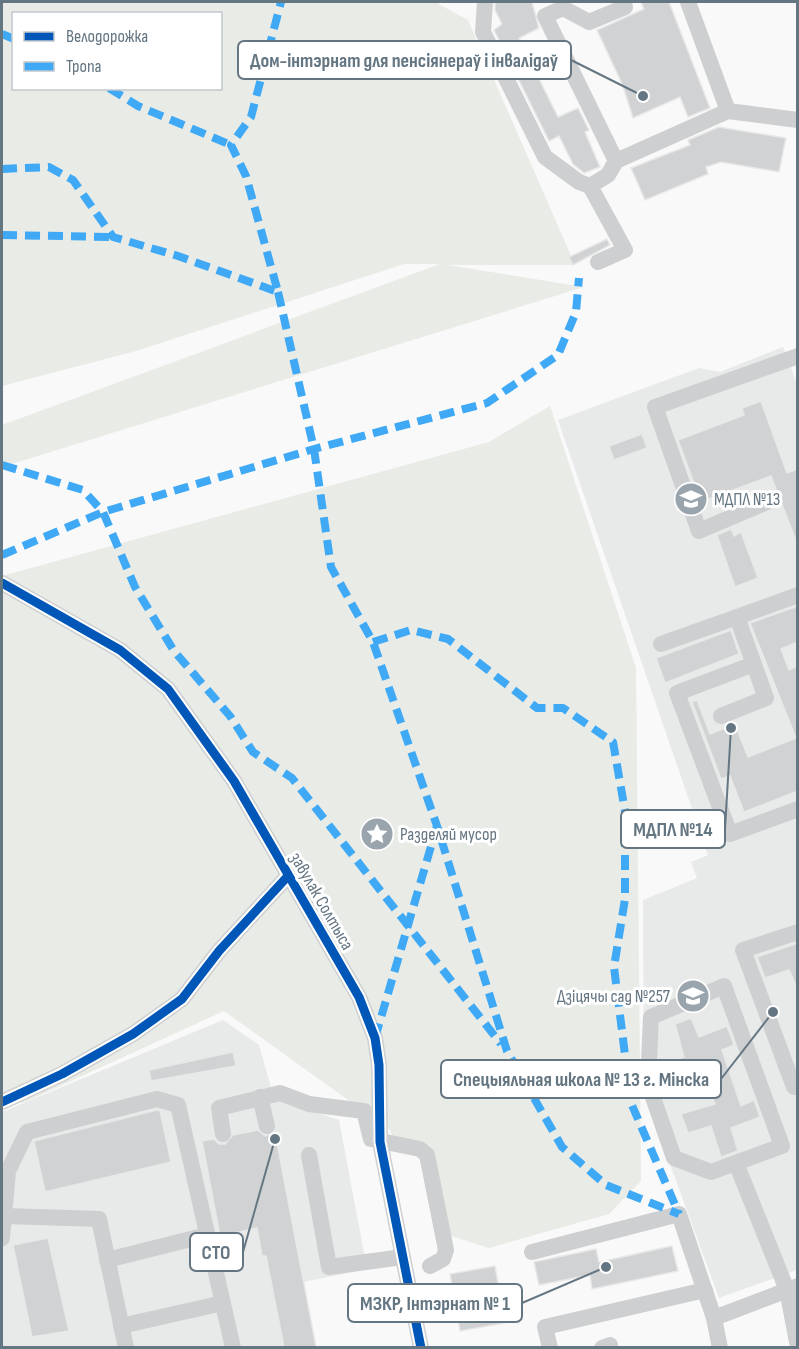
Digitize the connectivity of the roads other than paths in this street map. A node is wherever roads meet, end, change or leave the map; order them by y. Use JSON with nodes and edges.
{"nodes":[{"id":1,"x":485,"y":2,"type":"edge"},
{"id":2,"x":688,"y":2,"type":"edge"},
{"id":3,"x":625,"y":7,"type":"dead end"},
{"id":4,"x":542,"y":9,"type":"edge"},
{"id":5,"x":728,"y":111,"type":"junction"},
{"id":6,"x":798,"y":120,"type":"edge"},
{"id":7,"x":616,"y":161,"type":"junction"},
{"id":8,"x":590,"y":186,"type":"junction"},
{"id":9,"x":598,"y":262,"type":"dead end"},
{"id":10,"x":798,"y":356,"type":"edge"},
{"id":11,"x":767,"y":502,"type":"dead end"},
{"id":12,"x":2,"y":583,"type":"edge"},
{"id":13,"x":798,"y":595,"type":"edge"},
{"id":14,"x":737,"y":617,"type":"junction"},
{"id":15,"x":661,"y":644,"type":"dead end"},
{"id":16,"x":754,"y":664,"type":"junction"},
{"id":17,"x":721,"y":716,"type":"dead end"},
{"id":18,"x":798,"y":809,"type":"edge"},
{"id":19,"x":288,"y":876,"type":"junction"},
{"id":20,"x":798,"y":932,"type":"edge"},
{"id":21,"x":798,"y":1085,"type":"edge"},
{"id":22,"x":261,"y":1097,"type":"junction"},
{"id":23,"x":2,"y":1102,"type":"edge"},
{"id":24,"x":267,"y":1126,"type":"dead end"},
{"id":25,"x":224,"y":1134,"type":"dead end"},
{"id":26,"x":380,"y":1142,"type":"junction"},
{"id":27,"x":309,"y":1155,"type":"dead end"},
{"id":28,"x":736,"y":1163,"type":"junction"},
{"id":29,"x":5,"y":1216,"type":"junction"},
{"id":30,"x":207,"y":1235,"type":"junction"},
{"id":31,"x":2,"y":1238,"type":"edge"},
{"id":32,"x":532,"y":1252,"type":"dead end"},
{"id":33,"x":403,"y":1257,"type":"junction"},
{"id":34,"x":107,"y":1260,"type":"junction"},
{"id":35,"x":430,"y":1266,"type":"dead end"},
{"id":36,"x":792,"y":1288,"type":"edge"},
{"id":37,"x":705,"y":1290,"type":"junction"},
{"id":38,"x":223,"y":1303,"type":"junction"},
{"id":39,"x":714,"y":1318,"type":"junction"},
{"id":40,"x":121,"y":1326,"type":"junction"},
{"id":41,"x":126,"y":1347,"type":"edge"},
{"id":42,"x":233,"y":1347,"type":"edge"},
{"id":43,"x":421,"y":1347,"type":"edge"},
{"id":44,"x":550,"y":1347,"type":"edge"},
{"id":45,"x":720,"y":1347,"type":"edge"},
{"id":46,"x":798,"y":1347,"type":"edge"}],
"edges":[{"from":1,"to":8,"type":"street"},
{"from":2,"to":5,"type":"street"},
{"from":3,"to":4,"type":"street"},
{"from":4,"to":7,"type":"street"},
{"from":5,"to":6,"type":"street"},
{"from":5,"to":7,"type":"street"},
{"from":7,"to":8,"type":"street"},
{"from":8,"to":9,"type":"street"},
{"from":10,"to":11,"type":"street"},
{"from":12,"to":19,"type":"street","name":"завулак Солтыса"},
{"from":13,"to":14,"type":"street"},
{"from":14,"to":15,"type":"street"},
{"from":14,"to":16,"type":"street"},
{"from":16,"to":17,"type":"street"},
{"from":16,"to":18,"type":"street"},
{"from":19,"to":23,"type":"street"},
{"from":19,"to":26,"type":"street","name":"завулак Солтыса"},
{"from":20,"to":21,"type":"street"},
{"from":22,"to":24,"type":"street"},
{"from":22,"to":25,"type":"street"},
{"from":22,"to":26,"type":"street"},
{"from":26,"to":33,"type":"street","name":"завулак Солтыса"},
{"from":26,"to":35,"type":"street"},
{"from":27,"to":33,"type":"street"},
{"from":28,"to":28,"type":"street"},
{"from":28,"to":36,"type":"street"},
{"from":29,"to":30,"type":"street"},
{"from":29,"to":31,"type":"street"},
{"from":29,"to":34,"type":"street"},
{"from":30,"to":34,"type":"street"},
{"from":30,"to":38,"type":"street"},
{"from":32,"to":37,"type":"street"},
{"from":33,"to":43,"type":"street","name":"завулак Солтыса"},
{"from":34,"to":40,"type":"street"},
{"from":36,"to":39,"type":"street"},
{"from":36,"to":46,"type":"street"},
{"from":37,"to":39,"type":"street"},
{"from":37,"to":44,"type":"street"},
{"from":38,"to":40,"type":"street"},
{"from":38,"to":42,"type":"street"},
{"from":39,"to":45,"type":"street"},
{"from":40,"to":41,"type":"street"}]}
